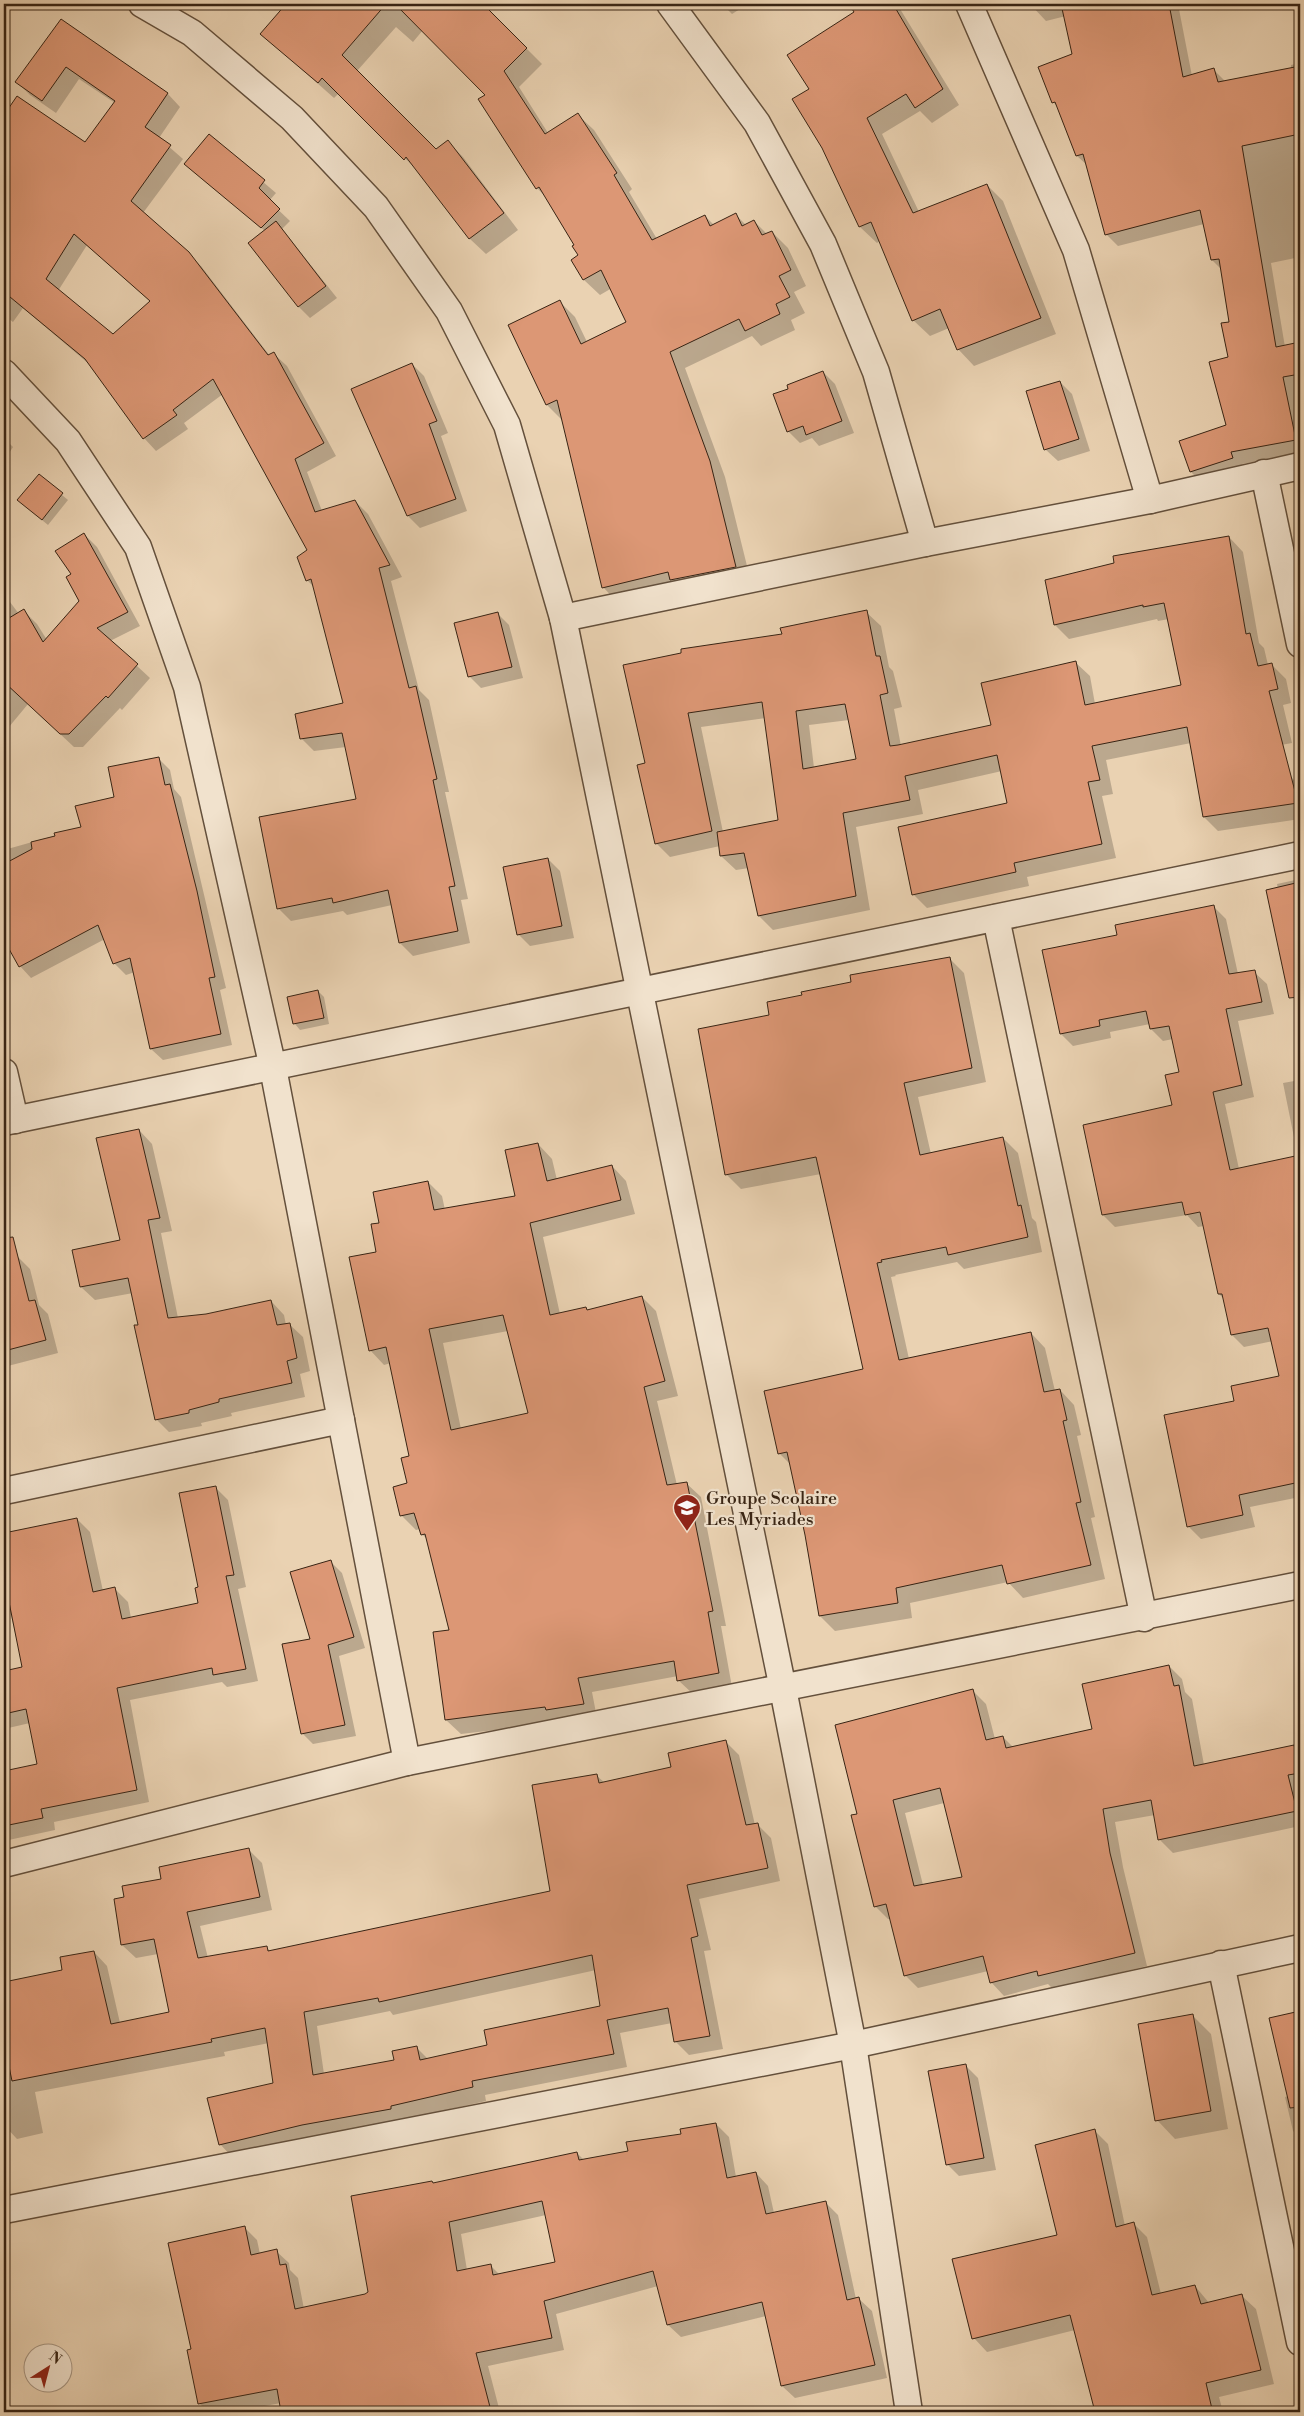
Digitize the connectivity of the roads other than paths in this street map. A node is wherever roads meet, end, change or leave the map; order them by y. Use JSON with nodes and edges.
{"nodes":[{"id":1,"x":142,"y":4,"type":"edge"},
{"id":2,"x":670,"y":4,"type":"edge"},
{"id":3,"x":969,"y":4,"type":"edge"},
{"id":4,"x":4,"y":373,"type":"edge"},
{"id":5,"x":1300,"y":466,"type":"edge"},
{"id":6,"x":1264,"y":473,"type":"junction"},
{"id":7,"x":1150,"y":500,"type":"junction"},
{"id":8,"x":925,"y":543,"type":"junction"},
{"id":9,"x":563,"y":618,"type":"junction"},
{"id":10,"x":1300,"y":644,"type":"edge"},
{"id":11,"x":1300,"y":855,"type":"edge"},
{"id":12,"x":996,"y":918,"type":"junction"},
{"id":13,"x":640,"y":991,"type":"junction"},
{"id":14,"x":273,"y":1068,"type":"junction"},
{"id":15,"x":4,"y":1072,"type":"edge"},
{"id":16,"x":9,"y":1121,"type":"edge"},
{"id":17,"x":341,"y":1420,"type":"junction"},
{"id":18,"x":4,"y":1491,"type":"edge"},
{"id":19,"x":1300,"y":1586,"type":"edge"},
{"id":20,"x":1144,"y":1618,"type":"junction"},
{"id":21,"x":783,"y":1688,"type":"junction"},
{"id":22,"x":407,"y":1762,"type":"junction"},
{"id":23,"x":4,"y":1864,"type":"edge"},
{"id":24,"x":1300,"y":1948,"type":"edge"},
{"id":25,"x":1221,"y":1964,"type":"junction"},
{"id":26,"x":854,"y":2045,"type":"junction"},
{"id":27,"x":4,"y":2210,"type":"edge"},
{"id":28,"x":1300,"y":2342,"type":"edge"},
{"id":29,"x":909,"y":2412,"type":"edge"}],
"edges":[{"from":1,"to":9,"type":"street"},
{"from":2,"to":8,"type":"street"},
{"from":3,"to":7,"type":"street"},
{"from":4,"to":14,"type":"street"},
{"from":5,"to":6,"type":"street"},
{"from":6,"to":7,"type":"street"},
{"from":6,"to":10,"type":"street"},
{"from":7,"to":8,"type":"street"},
{"from":8,"to":9,"type":"street"},
{"from":9,"to":13,"type":"street"},
{"from":11,"to":12,"type":"street"},
{"from":12,"to":13,"type":"street"},
{"from":12,"to":20,"type":"street"},
{"from":13,"to":14,"type":"street"},
{"from":13,"to":21,"type":"street"},
{"from":14,"to":16,"type":"street"},
{"from":14,"to":17,"type":"street"},
{"from":15,"to":16,"type":"street"},
{"from":17,"to":18,"type":"street"},
{"from":17,"to":22,"type":"street"},
{"from":19,"to":20,"type":"street"},
{"from":20,"to":21,"type":"street"},
{"from":21,"to":22,"type":"street"},
{"from":21,"to":26,"type":"street"},
{"from":22,"to":23,"type":"street"},
{"from":24,"to":25,"type":"street"},
{"from":25,"to":26,"type":"street"},
{"from":25,"to":28,"type":"street"},
{"from":26,"to":27,"type":"street"},
{"from":26,"to":29,"type":"street"}]}
